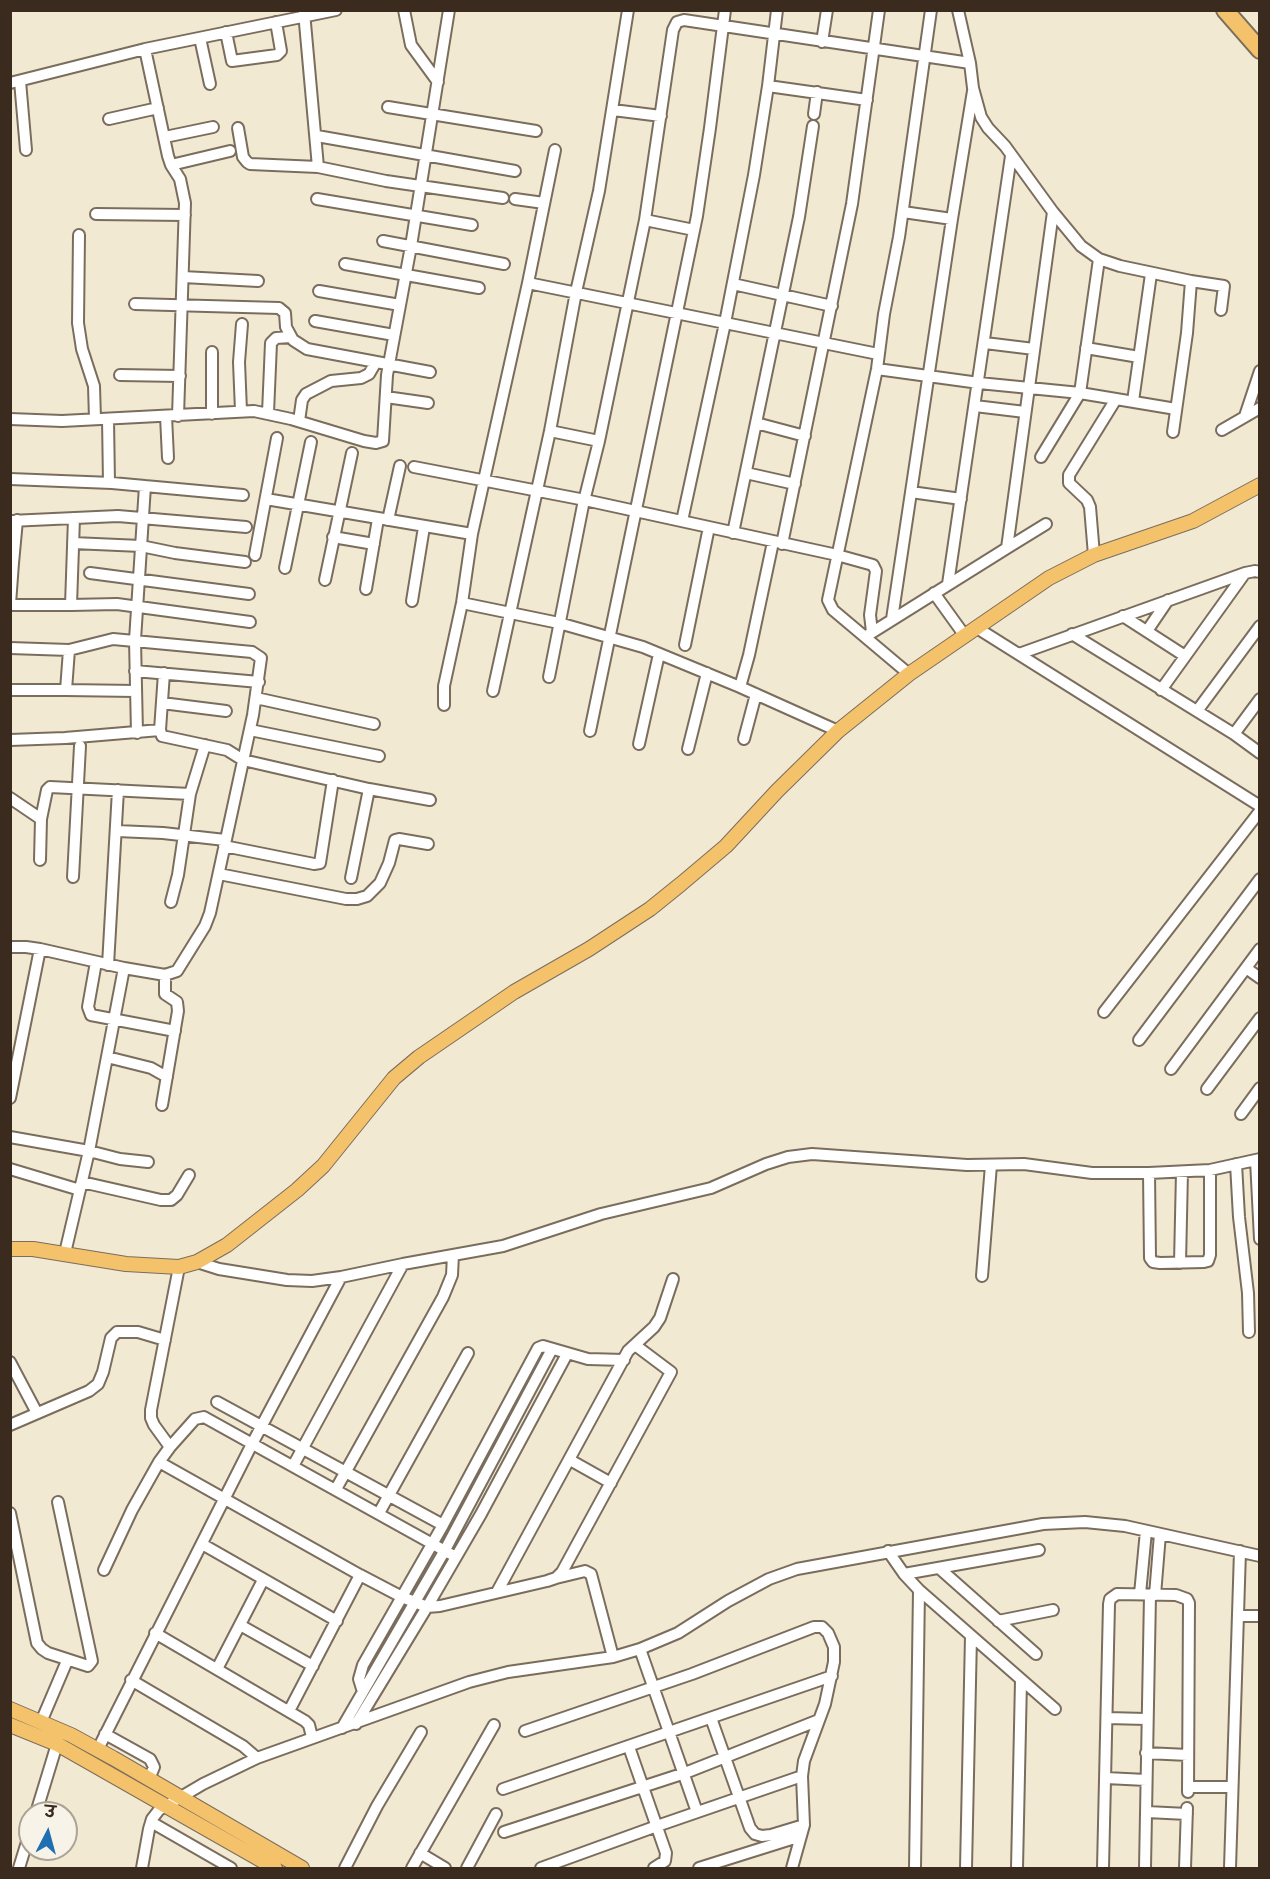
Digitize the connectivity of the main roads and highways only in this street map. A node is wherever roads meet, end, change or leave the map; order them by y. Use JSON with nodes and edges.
{"nodes":[{"id":1,"x":1225,"y":10,"type":"edge"},
{"id":2,"x":1260,"y":50,"type":"edge"},
{"id":3,"x":1260,"y":485,"type":"edge"},
{"id":4,"x":10,"y":1249,"type":"edge"},
{"id":5,"x":10,"y":1709,"type":"edge"},
{"id":6,"x":10,"y":1725,"type":"edge"},
{"id":7,"x":275,"y":1869,"type":"edge"},
{"id":8,"x":302,"y":1869,"type":"edge"}],
"edges":[{"from":1,"to":2,"type":"highway"},
{"from":3,"to":4,"type":"main road"},
{"from":5,"to":8,"type":"main road"},
{"from":6,"to":7,"type":"main road"}]}
